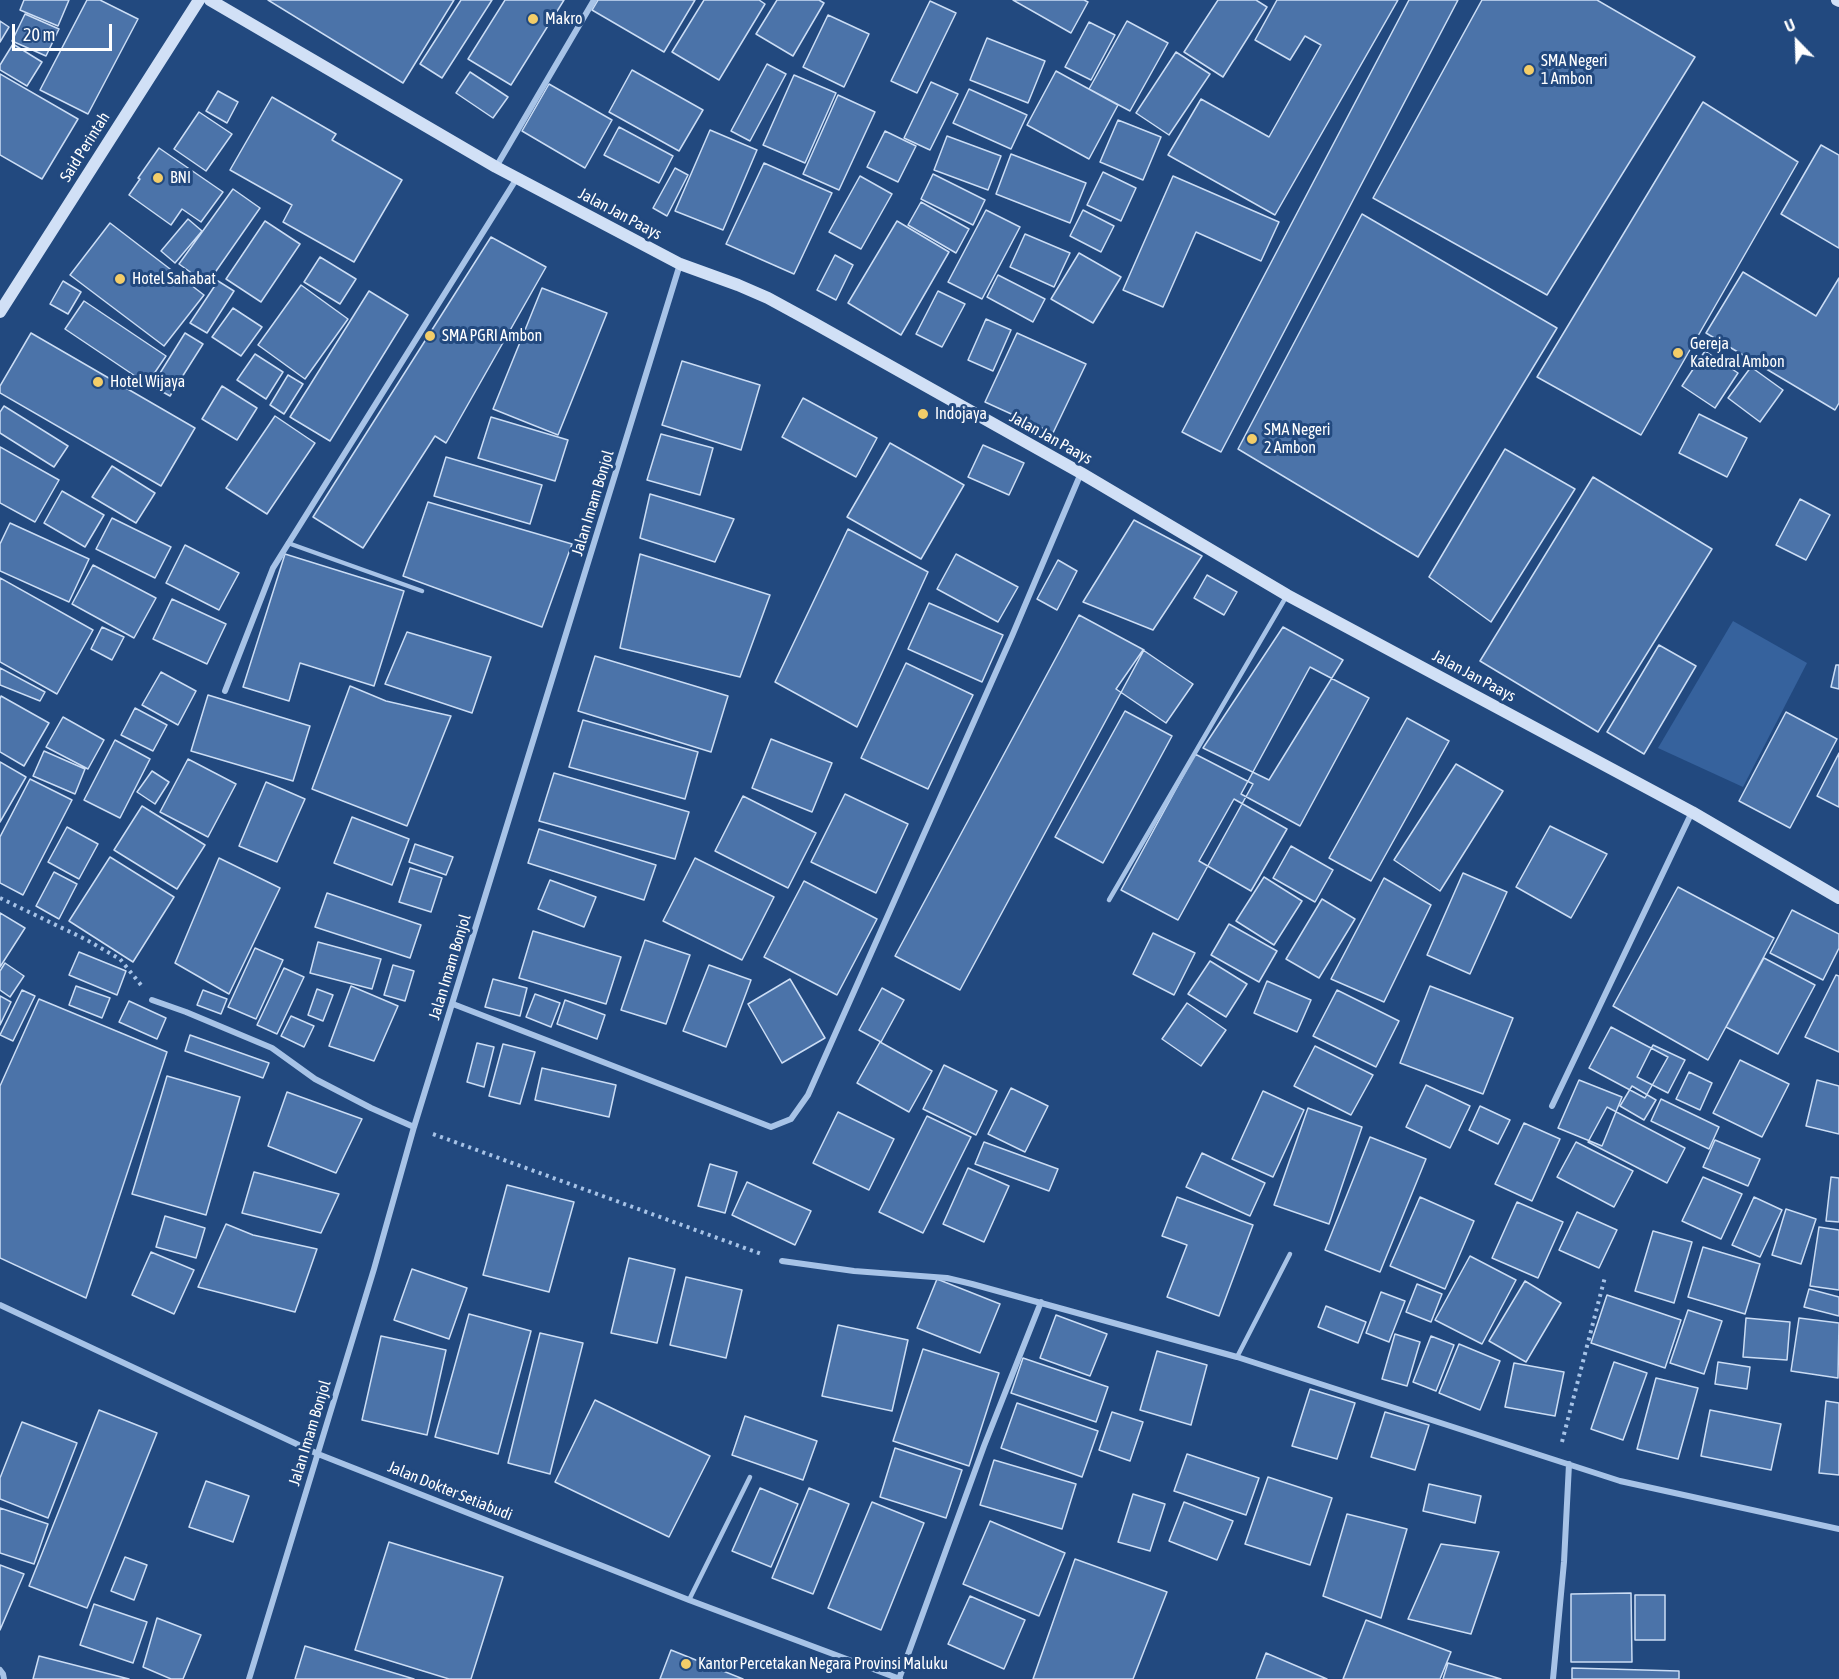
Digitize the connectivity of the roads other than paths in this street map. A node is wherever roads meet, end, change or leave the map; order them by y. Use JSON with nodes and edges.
{"nodes":[{"id":1,"x":199,"y":0,"type":"edge"},
{"id":2,"x":210,"y":0,"type":"edge"},
{"id":3,"x":594,"y":0,"type":"edge"},
{"id":4,"x":496,"y":167,"type":"junction"},
{"id":5,"x":517,"y":178,"type":"junction"},
{"id":6,"x":680,"y":264,"type":"junction"},
{"id":7,"x":0,"y":312,"type":"edge"},
{"id":8,"x":1080,"y":473,"type":"junction"},
{"id":9,"x":288,"y":543,"type":"junction"},
{"id":10,"x":422,"y":591,"type":"dead end"},
{"id":11,"x":1287,"y":595,"type":"junction"},
{"id":12,"x":225,"y":691,"type":"dead end"},
{"id":13,"x":1692,"y":812,"type":"junction"},
{"id":14,"x":1839,"y":898,"type":"edge"},
{"id":15,"x":1109,"y":900,"type":"dead end"},
{"id":16,"x":152,"y":1000,"type":"road end"},
{"id":17,"x":453,"y":1004,"type":"junction"},
{"id":18,"x":1552,"y":1106,"type":"dead end"},
{"id":19,"x":414,"y":1127,"type":"junction"},
{"id":20,"x":1290,"y":1254,"type":"dead end"},
{"id":21,"x":782,"y":1261,"type":"road end"},
{"id":22,"x":1041,"y":1302,"type":"junction"},
{"id":23,"x":0,"y":1305,"type":"edge"},
{"id":24,"x":1237,"y":1357,"type":"junction"},
{"id":25,"x":318,"y":1454,"type":"junction"},
{"id":26,"x":1569,"y":1464,"type":"junction"},
{"id":27,"x":750,"y":1477,"type":"dead end"},
{"id":28,"x":1839,"y":1529,"type":"edge"},
{"id":29,"x":689,"y":1600,"type":"junction"},
{"id":30,"x":0,"y":1670,"type":"edge"},
{"id":31,"x":4,"y":1679,"type":"edge"},
{"id":32,"x":249,"y":1679,"type":"edge"},
{"id":33,"x":899,"y":1679,"type":"edge"},
{"id":34,"x":1553,"y":1679,"type":"edge"}],
"edges":[{"from":1,"to":7,"type":"street","name":"Said Perintah"},
{"from":2,"to":4,"type":"street","name":"Jalan Jan Paays"},
{"from":3,"to":4,"type":"street"},
{"from":4,"to":5,"type":"street","name":"Jalan Jan Paays"},
{"from":5,"to":6,"type":"street","name":"Jalan Jan Paays"},
{"from":5,"to":9,"type":"street"},
{"from":6,"to":8,"type":"street","name":"Jalan Jan Paays"},
{"from":6,"to":17,"type":"street","name":"Jalan Imam Bonjol"},
{"from":8,"to":11,"type":"street","name":"Jalan Jan Paays"},
{"from":8,"to":17,"type":"street"},
{"from":9,"to":10,"type":"lane"},
{"from":9,"to":12,"type":"street"},
{"from":11,"to":13,"type":"street","name":"Jalan Jan Paays"},
{"from":11,"to":15,"type":"lane"},
{"from":13,"to":14,"type":"street","name":"Jalan Jan Paays"},
{"from":13,"to":18,"type":"street"},
{"from":16,"to":19,"type":"street"},
{"from":17,"to":19,"type":"street","name":"Jalan Imam Bonjol"},
{"from":19,"to":25,"type":"street","name":"Jalan Imam Bonjol"},
{"from":20,"to":24,"type":"lane"},
{"from":21,"to":22,"type":"street"},
{"from":22,"to":24,"type":"street"},
{"from":22,"to":33,"type":"street"},
{"from":23,"to":25,"type":"street","name":"Jalan Dokter Setiabudi"},
{"from":24,"to":26,"type":"street"},
{"from":25,"to":29,"type":"street","name":"Jalan Dokter Setiabudi"},
{"from":25,"to":32,"type":"street","name":"Jalan Imam Bonjol"},
{"from":26,"to":28,"type":"street"},
{"from":26,"to":34,"type":"street"},
{"from":27,"to":29,"type":"lane"},
{"from":29,"to":33,"type":"street","name":"Jalan Dokter Setiabudi"},
{"from":30,"to":31,"type":"street"}]}
